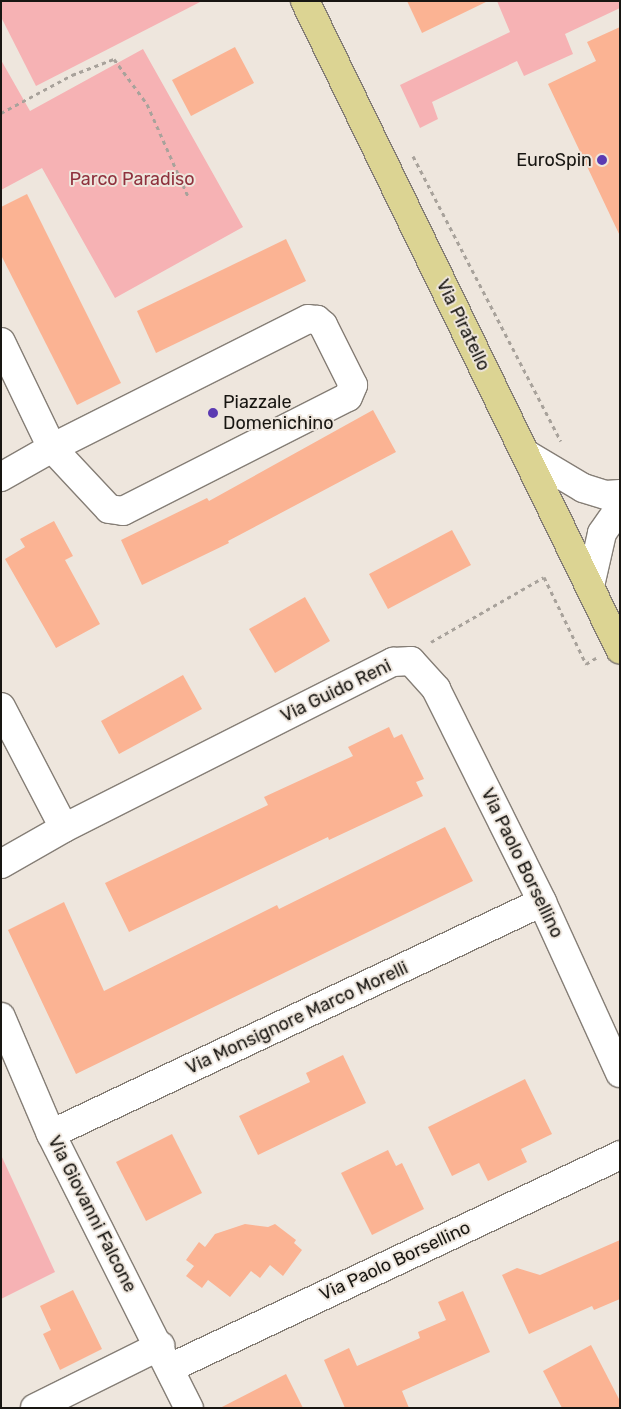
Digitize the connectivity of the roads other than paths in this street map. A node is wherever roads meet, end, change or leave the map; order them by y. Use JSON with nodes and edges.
{"nodes":[{"id":1,"x":305,"y":1,"type":"edge"},
{"id":2,"x":1,"y":342,"type":"edge"},
{"id":3,"x":52,"y":448,"type":"junction"},
{"id":4,"x":526,"y":454,"type":"junction"},
{"id":5,"x":1,"y":477,"type":"edge"},
{"id":6,"x":620,"y":494,"type":"edge"},
{"id":7,"x":620,"y":507,"type":"edge"},
{"id":8,"x":590,"y":586,"type":"junction"},
{"id":9,"x":619,"y":648,"type":"edge"},
{"id":10,"x":412,"y":661,"type":"joint"},
{"id":11,"x":1,"y":708,"type":"edge"},
{"id":12,"x":64,"y":828,"type":"junction"},
{"id":13,"x":1,"y":864,"type":"edge"},
{"id":14,"x":542,"y":902,"type":"junction"},
{"id":15,"x":1,"y":1017,"type":"edge"},
{"id":16,"x":620,"y":1073,"type":"edge"},
{"id":17,"x":51,"y":1134,"type":"junction"},
{"id":18,"x":620,"y":1155,"type":"edge"},
{"id":19,"x":165,"y":1357,"type":"junction"},
{"id":20,"x":35,"y":1408,"type":"edge"},
{"id":21,"x":189,"y":1408,"type":"edge"}],
"edges":[{"from":1,"to":4,"type":"main road","name":"Via Piratello"},
{"from":2,"to":3,"type":"street"},
{"from":3,"to":3,"type":"street"},
{"from":3,"to":5,"type":"street"},
{"from":4,"to":6,"type":"street"},
{"from":4,"to":8,"type":"main road","name":"Via Piratello"},
{"from":7,"to":8,"type":"street"},
{"from":8,"to":9,"type":"main road","name":"Via Piratello"},
{"from":10,"to":12,"type":"street","name":"Via Guido Reni"},
{"from":10,"to":14,"type":"street","name":"Via Paolo Borsellino"},
{"from":11,"to":12,"type":"street"},
{"from":12,"to":13,"type":"street","name":"Via Guido Reni"},
{"from":14,"to":16,"type":"street","name":"Via Paolo Borsellino"},
{"from":14,"to":17,"type":"street","name":"Via Monsignore Marco Morelli"},
{"from":15,"to":17,"type":"street","name":"Via Giovanni Falcone"},
{"from":17,"to":19,"type":"street","name":"Via Giovanni Falcone"},
{"from":18,"to":19,"type":"street","name":"Via Paolo Borsellino"},
{"from":19,"to":20,"type":"street","name":"Via Paolo Borsellino"},
{"from":19,"to":21,"type":"street","name":"Via Giovanni Falcone"}]}
